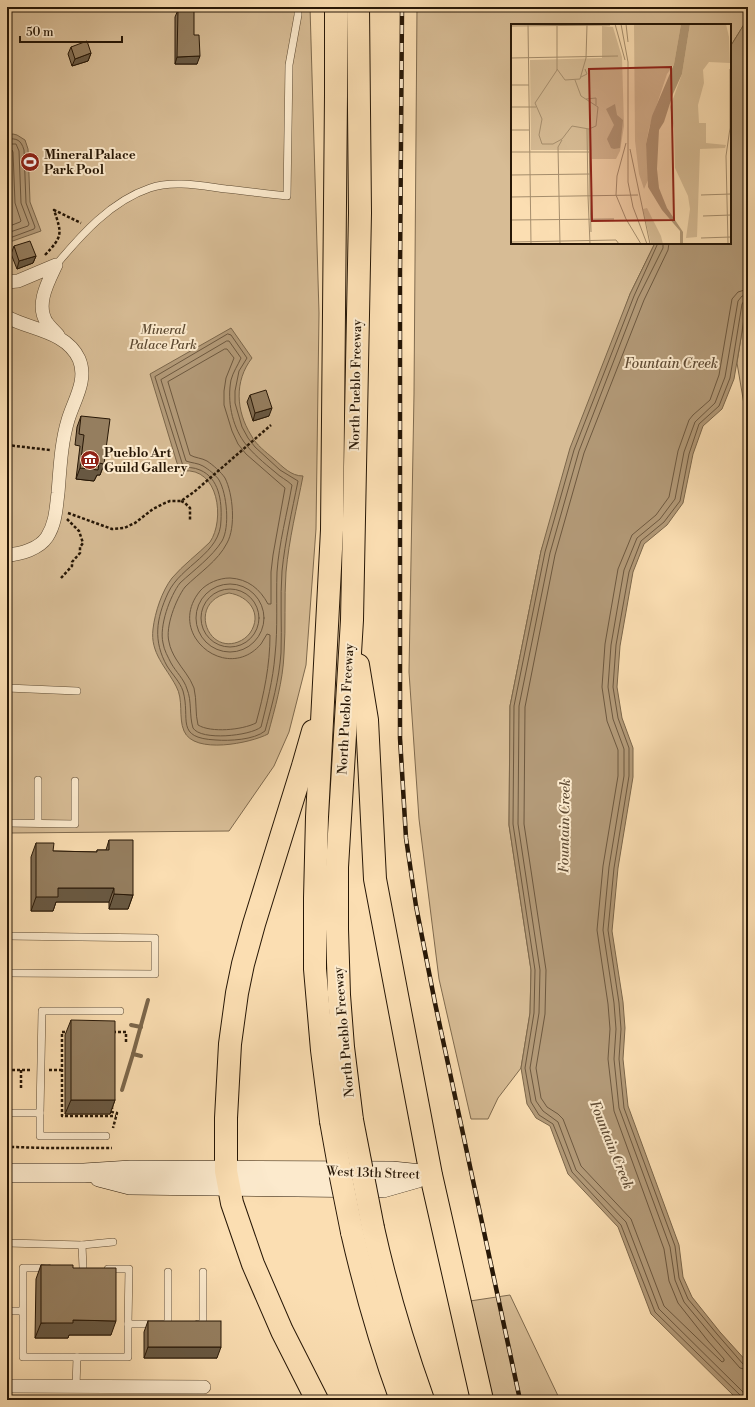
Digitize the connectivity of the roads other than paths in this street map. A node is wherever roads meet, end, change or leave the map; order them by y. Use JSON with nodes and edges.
{"nodes":[{"id":1,"x":298,"y":7,"type":"edge"},
{"id":2,"x":336,"y":7,"type":"edge"},
{"id":3,"x":358,"y":7,"type":"edge"},
{"id":4,"x":56,"y":265,"type":"junction"},
{"id":5,"x":7,"y":282,"type":"edge"},
{"id":6,"x":7,"y":317,"type":"edge"},
{"id":7,"x":63,"y":340,"type":"junction"},
{"id":8,"x":7,"y":555,"type":"edge"},
{"id":9,"x":352,"y":620,"type":"junction"},
{"id":10,"x":7,"y":688,"type":"edge"},
{"id":11,"x":77,"y":691,"type":"dead end"},
{"id":12,"x":323,"y":693,"type":"junction"},
{"id":13,"x":38,"y":780,"type":"dead end"},
{"id":14,"x":75,"y":781,"type":"dead end"},
{"id":15,"x":7,"y":823,"type":"edge"},
{"id":16,"x":38,"y":824,"type":"junction"},
{"id":17,"x":7,"y":936,"type":"edge"},
{"id":18,"x":7,"y":973,"type":"edge"},
{"id":19,"x":120,"y":1011,"type":"dead end"},
{"id":20,"x":40,"y":1112,"type":"junction"},
{"id":21,"x":7,"y":1113,"type":"edge"},
{"id":22,"x":342,"y":1121,"type":"junction"},
{"id":23,"x":106,"y":1136,"type":"road end"},
{"id":24,"x":7,"y":1173,"type":"edge"},
{"id":25,"x":431,"y":1175,"type":"junction"},
{"id":26,"x":227,"y":1179,"type":"junction"},
{"id":27,"x":362,"y":1230,"type":"junction"},
{"id":28,"x":113,"y":1242,"type":"dead end"},
{"id":29,"x":7,"y":1243,"type":"edge"},
{"id":30,"x":82,"y":1245,"type":"junction"},
{"id":31,"x":53,"y":1268,"type":"edge"},
{"id":32,"x":168,"y":1272,"type":"dead end"},
{"id":33,"x":203,"y":1272,"type":"dead end"},
{"id":34,"x":7,"y":1311,"type":"edge"},
{"id":35,"x":22,"y":1311,"type":"junction"},
{"id":36,"x":128,"y":1324,"type":"junction"},
{"id":37,"x":189,"y":1324,"type":"edge"},
{"id":38,"x":77,"y":1357,"type":"junction"},
{"id":39,"x":7,"y":1386,"type":"edge"},
{"id":40,"x":76,"y":1387,"type":"junction"},
{"id":41,"x":204,"y":1387,"type":"dead end"},
{"id":42,"x":317,"y":1400,"type":"edge"},
{"id":43,"x":401,"y":1400,"type":"edge"},
{"id":44,"x":423,"y":1400,"type":"edge"},
{"id":45,"x":482,"y":1400,"type":"edge"}],
"edges":[{"from":1,"to":4,"type":"lane"},
{"from":2,"to":12,"type":"highway","name":"North Pueblo Freeway"},
{"from":3,"to":9,"type":"highway","name":"North Pueblo Freeway"},
{"from":4,"to":5,"type":"street"},
{"from":4,"to":7,"type":"street"},
{"from":6,"to":7,"type":"street"},
{"from":7,"to":8,"type":"street"},
{"from":9,"to":22,"type":"highway","name":"North Pueblo Freeway"},
{"from":9,"to":25,"type":"highway"},
{"from":10,"to":11,"type":"lane"},
{"from":12,"to":22,"type":"highway","name":"North Pueblo Freeway"},
{"from":12,"to":26,"type":"highway"},
{"from":13,"to":16,"type":"lane"},
{"from":14,"to":16,"type":"lane"},
{"from":15,"to":16,"type":"lane"},
{"from":17,"to":18,"type":"lane"},
{"from":19,"to":20,"type":"lane"},
{"from":20,"to":21,"type":"lane"},
{"from":20,"to":23,"type":"lane"},
{"from":22,"to":27,"type":"highway","name":"North Pueblo Freeway","bridge":true},
{"from":24,"to":26,"type":"main road","name":"West 13th Street"},
{"from":25,"to":26,"type":"main road","name":"West 13th Street"},
{"from":25,"to":45,"type":"highway"},
{"from":26,"to":42,"type":"highway"},
{"from":27,"to":43,"type":"highway","name":"North Pueblo Freeway"},
{"from":27,"to":44,"type":"highway","name":"North Pueblo Freeway"},
{"from":28,"to":30,"type":"lane"},
{"from":29,"to":30,"type":"lane"},
{"from":30,"to":36,"type":"lane"},
{"from":31,"to":35,"type":"lane"},
{"from":32,"to":36,"type":"lane"},
{"from":33,"to":37,"type":"lane"},
{"from":34,"to":35,"type":"lane"},
{"from":35,"to":38,"type":"lane"},
{"from":36,"to":38,"type":"lane"},
{"from":38,"to":40,"type":"lane"},
{"from":39,"to":40,"type":"street"},
{"from":40,"to":41,"type":"street"}]}
